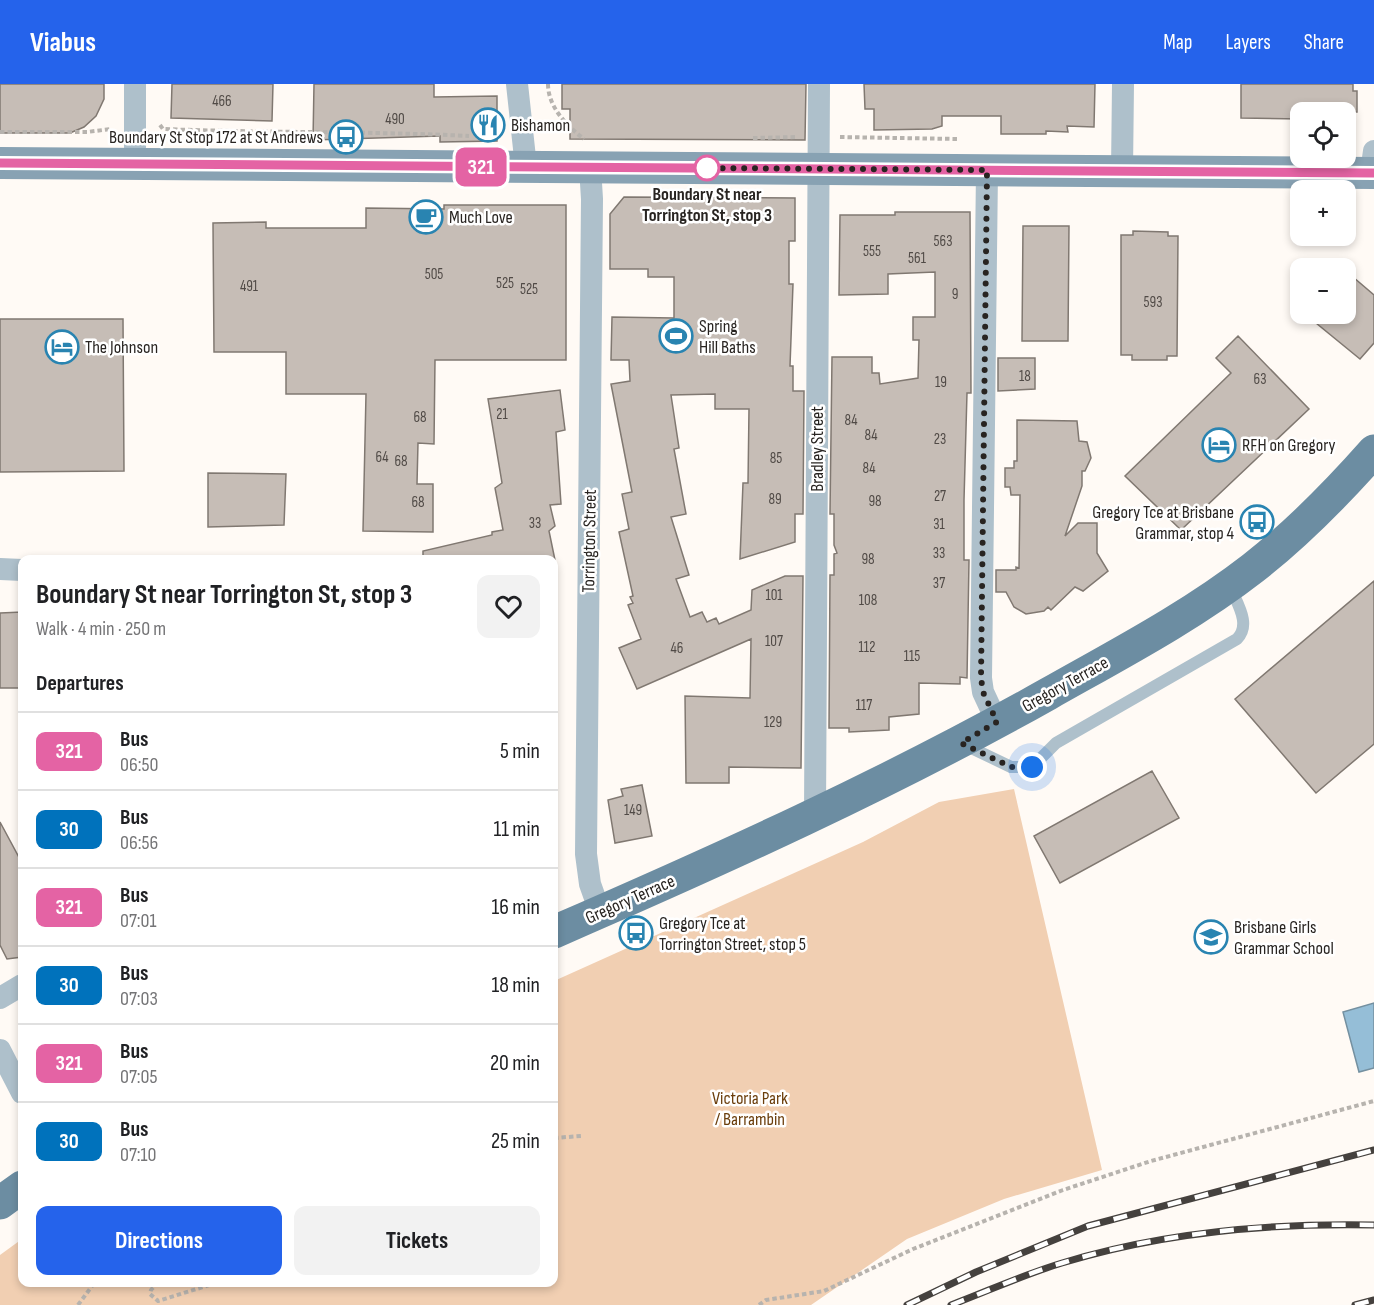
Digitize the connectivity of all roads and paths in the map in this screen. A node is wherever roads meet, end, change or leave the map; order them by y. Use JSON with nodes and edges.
{"nodes":[{"id":1,"x":135,"y":84,"type":"edge"},
{"id":2,"x":517,"y":84,"type":"edge"},
{"id":3,"x":548,"y":84,"type":"edge"},
{"id":4,"x":819,"y":84,"type":"edge"},
{"id":5,"x":1123,"y":84,"type":"edge"},
{"id":6,"x":155,"y":118,"type":"dead end"},
{"id":7,"x":115,"y":129,"type":"dead end"},
{"id":8,"x":0,"y":132,"type":"edge"},
{"id":9,"x":472,"y":136,"type":"dead end"},
{"id":10,"x":802,"y":136,"type":"dead end"},
{"id":11,"x":831,"y":137,"type":"dead end"},
{"id":12,"x":748,"y":138,"type":"dead end"},
{"id":13,"x":969,"y":139,"type":"dead end"},
{"id":14,"x":593,"y":153,"type":"junction"},
{"id":15,"x":0,"y":163,"type":"edge"},
{"id":16,"x":135,"y":164,"type":"junction"},
{"id":17,"x":1373,"y":166,"type":"edge"},
{"id":18,"x":526,"y":167,"type":"junction"},
{"id":19,"x":818,"y":169,"type":"junction"},
{"id":20,"x":987,"y":170,"type":"junction"},
{"id":21,"x":1122,"y":171,"type":"junction"},
{"id":22,"x":1374,"y":451,"type":"edge"},
{"id":23,"x":0,"y":569,"type":"edge"},
{"id":24,"x":18,"y":570,"type":"edge"},
{"id":25,"x":1229,"y":585,"type":"junction"},
{"id":26,"x":997,"y":722,"type":"junction"},
{"id":27,"x":961,"y":743,"type":"junction"},
{"id":28,"x":815,"y":814,"type":"junction"},
{"id":29,"x":600,"y":912,"type":"junction"},
{"id":30,"x":558,"y":930,"type":"edge"},
{"id":31,"x":18,"y":988,"type":"edge"},
{"id":32,"x":0,"y":998,"type":"edge"},
{"id":33,"x":0,"y":1050,"type":"edge"},
{"id":34,"x":18,"y":1085,"type":"edge"},
{"id":35,"x":1374,"y":1101,"type":"edge"},
{"id":36,"x":580,"y":1136,"type":"dead end"},
{"id":37,"x":558,"y":1138,"type":"edge"},
{"id":38,"x":18,"y":1190,"type":"edge"},
{"id":39,"x":0,"y":1203,"type":"edge"},
{"id":40,"x":91,"y":1287,"type":"edge"},
{"id":41,"x":154,"y":1287,"type":"edge"},
{"id":42,"x":203,"y":1287,"type":"edge"},
{"id":43,"x":78,"y":1305,"type":"edge"},
{"id":44,"x":759,"y":1305,"type":"edge"}],
"edges":[{"from":1,"to":16,"type":"street"},
{"from":2,"to":18,"type":"street"},
{"from":3,"to":14,"type":"path"},
{"from":4,"to":19,"type":"street","name":"Bradley Street"},
{"from":5,"to":21,"type":"street"},
{"from":6,"to":9,"type":"path"},
{"from":7,"to":8,"type":"path"},
{"from":10,"to":12,"type":"path"},
{"from":11,"to":13,"type":"path"},
{"from":14,"to":18,"type":"main road"},
{"from":14,"to":19,"type":"main road"},
{"from":14,"to":29,"type":"street","name":"Torrington Street"},
{"from":15,"to":16,"type":"main road"},
{"from":16,"to":18,"type":"main road"},
{"from":17,"to":21,"type":"main road"},
{"from":19,"to":20,"type":"main road"},
{"from":19,"to":28,"type":"street","name":"Bradley Street"},
{"from":20,"to":21,"type":"main road"},
{"from":20,"to":26,"type":"street"},
{"from":22,"to":25,"type":"main road","name":"Gregory Terrace"},
{"from":23,"to":24,"type":"street"},
{"from":25,"to":26,"type":"main road","name":"Gregory Terrace"},
{"from":25,"to":27,"type":"lane"},
{"from":26,"to":27,"type":"main road","name":"Gregory Terrace"},
{"from":27,"to":28,"type":"main road","name":"Gregory Terrace"},
{"from":28,"to":29,"type":"main road","name":"Gregory Terrace"},
{"from":29,"to":30,"type":"main road","name":"Gregory Terrace"},
{"from":31,"to":32,"type":"street"},
{"from":33,"to":34,"type":"street"},
{"from":35,"to":44,"type":"path"},
{"from":36,"to":37,"type":"path"},
{"from":38,"to":39,"type":"main road"},
{"from":40,"to":43,"type":"path"},
{"from":41,"to":42,"type":"path"}]}
